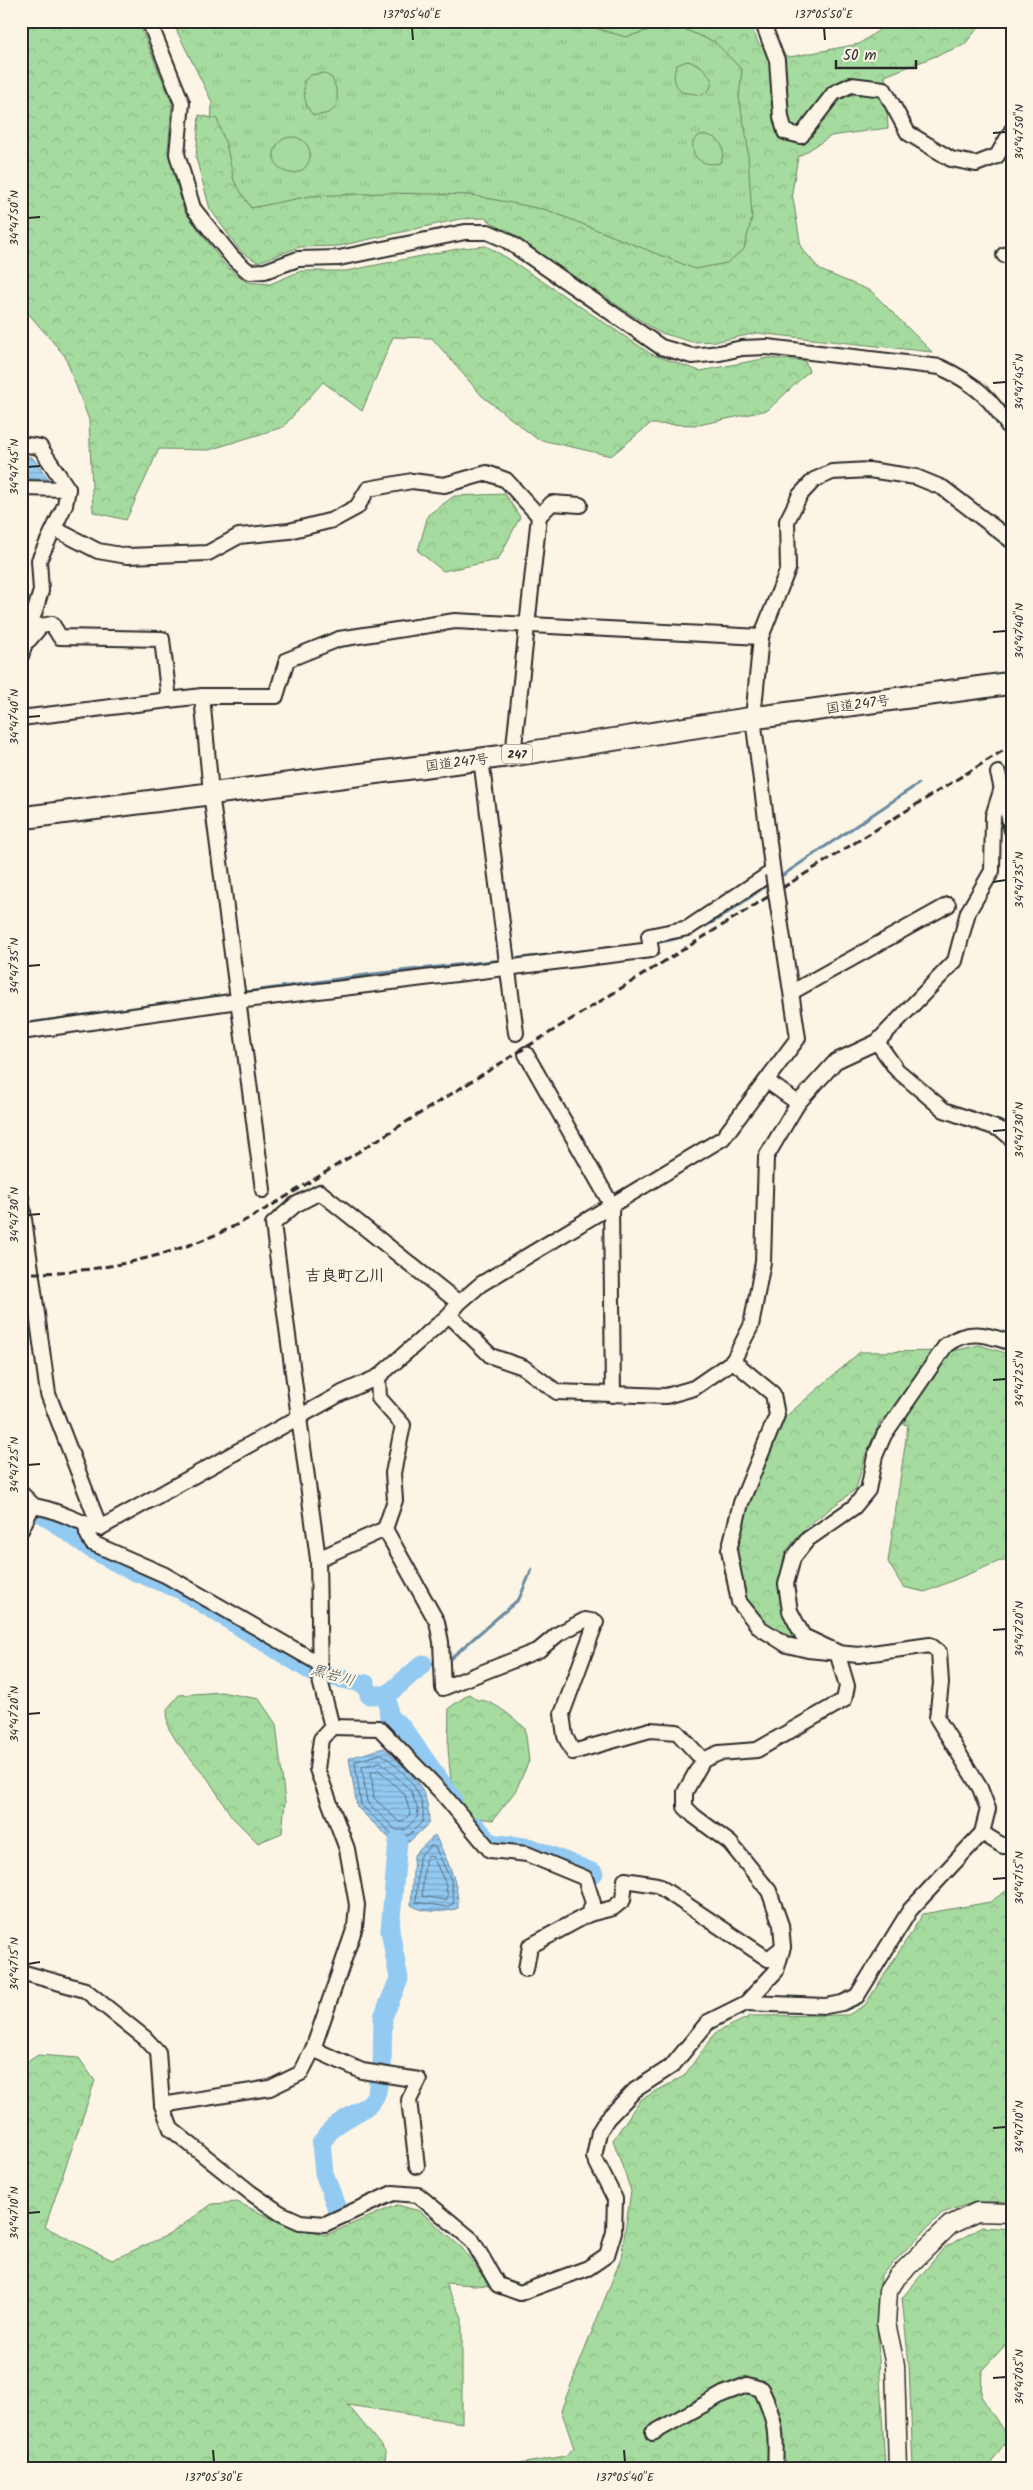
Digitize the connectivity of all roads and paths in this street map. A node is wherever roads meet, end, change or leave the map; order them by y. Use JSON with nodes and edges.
{"nodes":[{"id":1,"x":149,"y":21,"type":"edge"},
{"id":2,"x":762,"y":21,"type":"edge"},
{"id":3,"x":1012,"y":130,"type":"edge"},
{"id":4,"x":1012,"y":432,"type":"edge"},
{"id":5,"x":21,"y":444,"type":"edge"},
{"id":6,"x":21,"y":488,"type":"edge"},
{"id":7,"x":68,"y":489,"type":"junction"},
{"id":8,"x":580,"y":505,"type":"dead end"},
{"id":9,"x":539,"y":516,"type":"junction"},
{"id":10,"x":55,"y":529,"type":"junction"},
{"id":11,"x":1012,"y":541,"type":"edge"},
{"id":12,"x":528,"y":624,"type":"junction"},
{"id":13,"x":761,"y":637,"type":"junction"},
{"id":14,"x":23,"y":650,"type":"edge"},
{"id":15,"x":1012,"y":683,"type":"edge"},
{"id":16,"x":202,"y":696,"type":"junction"},
{"id":17,"x":169,"y":700,"type":"junction"},
{"id":18,"x":21,"y":718,"type":"edge"},
{"id":19,"x":753,"y":718,"type":"junction"},
{"id":20,"x":513,"y":754,"type":"junction"},
{"id":21,"x":481,"y":759,"type":"junction"},
{"id":22,"x":998,"y":773,"type":"dead end"},
{"id":23,"x":1001,"y":791,"type":"junction"},
{"id":24,"x":211,"y":793,"type":"junction"},
{"id":25,"x":21,"y":818,"type":"edge"},
{"id":26,"x":1012,"y":830,"type":"edge"},
{"id":27,"x":773,"y":873,"type":"junction"},
{"id":28,"x":948,"y":905,"type":"dead end"},
{"id":29,"x":508,"y":967,"type":"junction"},
{"id":30,"x":792,"y":992,"type":"junction"},
{"id":31,"x":238,"y":1001,"type":"junction"},
{"id":32,"x":21,"y":1032,"type":"edge"},
{"id":33,"x":516,"y":1033,"type":"dead end"},
{"id":34,"x":877,"y":1042,"type":"junction"},
{"id":35,"x":526,"y":1054,"type":"dead end"},
{"id":36,"x":767,"y":1081,"type":"junction"},
{"id":37,"x":798,"y":1103,"type":"junction"},
{"id":38,"x":1012,"y":1139,"type":"edge"},
{"id":39,"x":263,"y":1190,"type":"dead end"},
{"id":40,"x":21,"y":1197,"type":"edge"},
{"id":41,"x":611,"y":1204,"type":"junction"},
{"id":42,"x":459,"y":1303,"type":"junction"},
{"id":43,"x":450,"y":1315,"type":"junction"},
{"id":44,"x":1012,"y":1343,"type":"edge"},
{"id":45,"x":733,"y":1361,"type":"junction"},
{"id":46,"x":378,"y":1378,"type":"junction"},
{"id":47,"x":612,"y":1394,"type":"junction"},
{"id":48,"x":299,"y":1417,"type":"junction"},
{"id":49,"x":21,"y":1493,"type":"edge"},
{"id":50,"x":29,"y":1506,"type":"edge"},
{"id":51,"x":93,"y":1527,"type":"junction"},
{"id":52,"x":23,"y":1528,"type":"edge"},
{"id":53,"x":385,"y":1529,"type":"junction"},
{"id":54,"x":318,"y":1559,"type":"junction"},
{"id":55,"x":837,"y":1652,"type":"junction"},
{"id":56,"x":320,"y":1664,"type":"junction"},
{"id":57,"x":332,"y":1727,"type":"junction"},
{"id":58,"x":703,"y":1760,"type":"junction"},
{"id":59,"x":982,"y":1833,"type":"junction"},
{"id":60,"x":1012,"y":1846,"type":"edge"},
{"id":61,"x":589,"y":1914,"type":"junction"},
{"id":62,"x":783,"y":1947,"type":"junction"},
{"id":63,"x":526,"y":1969,"type":"dead end"},
{"id":64,"x":21,"y":1972,"type":"edge"},
{"id":65,"x":746,"y":2003,"type":"junction"},
{"id":66,"x":313,"y":2049,"type":"junction"},
{"id":67,"x":162,"y":2105,"type":"junction"},
{"id":68,"x":417,"y":2166,"type":"dead end"},
{"id":69,"x":1012,"y":2213,"type":"edge"},
{"id":70,"x":653,"y":2433,"type":"dead end"},
{"id":71,"x":775,"y":2469,"type":"edge"},
{"id":72,"x":898,"y":2469,"type":"edge"}],
"edges":[{"from":1,"to":4,"type":"street"},
{"from":2,"to":3,"type":"street"},
{"from":5,"to":7,"type":"street"},
{"from":6,"to":7,"type":"street"},
{"from":7,"to":10,"type":"street"},
{"from":8,"to":9,"type":"street"},
{"from":9,"to":10,"type":"street"},
{"from":9,"to":12,"type":"street"},
{"from":10,"to":14,"type":"street"},
{"from":11,"to":13,"type":"street"},
{"from":12,"to":13,"type":"street"},
{"from":12,"to":16,"type":"street"},
{"from":12,"to":20,"type":"street"},
{"from":13,"to":19,"type":"street"},
{"from":14,"to":17,"type":"street"},
{"from":15,"to":19,"type":"highway","name":"国道247号","number":"247"},
{"from":16,"to":17,"type":"street"},
{"from":16,"to":24,"type":"street"},
{"from":17,"to":18,"type":"street"},
{"from":19,"to":20,"type":"highway","name":"国道247号","number":"247"},
{"from":19,"to":27,"type":"street"},
{"from":20,"to":21,"type":"highway","name":"国道247号","number":"247"},
{"from":21,"to":24,"type":"highway","name":"国道247号","number":"247"},
{"from":21,"to":29,"type":"street"},
{"from":22,"to":23,"type":"street"},
{"from":23,"to":26,"type":"street"},
{"from":23,"to":34,"type":"street"},
{"from":24,"to":25,"type":"highway","name":"国道247号","number":"247"},
{"from":24,"to":31,"type":"street"},
{"from":27,"to":29,"type":"street"},
{"from":27,"to":30,"type":"street","bridge":true},
{"from":28,"to":30,"type":"street"},
{"from":29,"to":31,"type":"street"},
{"from":29,"to":33,"type":"street"},
{"from":30,"to":36,"type":"street"},
{"from":31,"to":32,"type":"street"},
{"from":31,"to":39,"type":"street"},
{"from":34,"to":37,"type":"street"},
{"from":34,"to":38,"type":"street"},
{"from":35,"to":41,"type":"street"},
{"from":36,"to":37,"type":"street"},
{"from":36,"to":41,"type":"street"},
{"from":37,"to":45,"type":"street"},
{"from":40,"to":51,"type":"street"},
{"from":41,"to":42,"type":"street"},
{"from":41,"to":47,"type":"street"},
{"from":42,"to":43,"type":"street"},
{"from":42,"to":48,"type":"street"},
{"from":43,"to":46,"type":"street"},
{"from":43,"to":47,"type":"street"},
{"from":44,"to":55,"type":"street"},
{"from":45,"to":47,"type":"street"},
{"from":45,"to":55,"type":"street"},
{"from":46,"to":48,"type":"street"},
{"from":46,"to":53,"type":"street"},
{"from":48,"to":51,"type":"street"},
{"from":48,"to":54,"type":"street"},
{"from":49,"to":50,"type":"street"},
{"from":50,"to":51,"type":"street"},
{"from":50,"to":52,"type":"street"},
{"from":51,"to":56,"type":"street"},
{"from":53,"to":54,"type":"street"},
{"from":53,"to":58,"type":"street"},
{"from":54,"to":56,"type":"street"},
{"from":55,"to":58,"type":"street"},
{"from":55,"to":59,"type":"street"},
{"from":56,"to":57,"type":"street"},
{"from":57,"to":61,"type":"street"},
{"from":57,"to":66,"type":"street"},
{"from":58,"to":62,"type":"street"},
{"from":59,"to":60,"type":"street"},
{"from":59,"to":65,"type":"street"},
{"from":61,"to":62,"type":"street"},
{"from":61,"to":63,"type":"street"},
{"from":62,"to":65,"type":"street"},
{"from":64,"to":67,"type":"street"},
{"from":65,"to":67,"type":"street"},
{"from":66,"to":67,"type":"street"},
{"from":66,"to":68,"type":"street"},
{"from":69,"to":72,"type":"main road"},
{"from":70,"to":71,"type":"street"}]}
